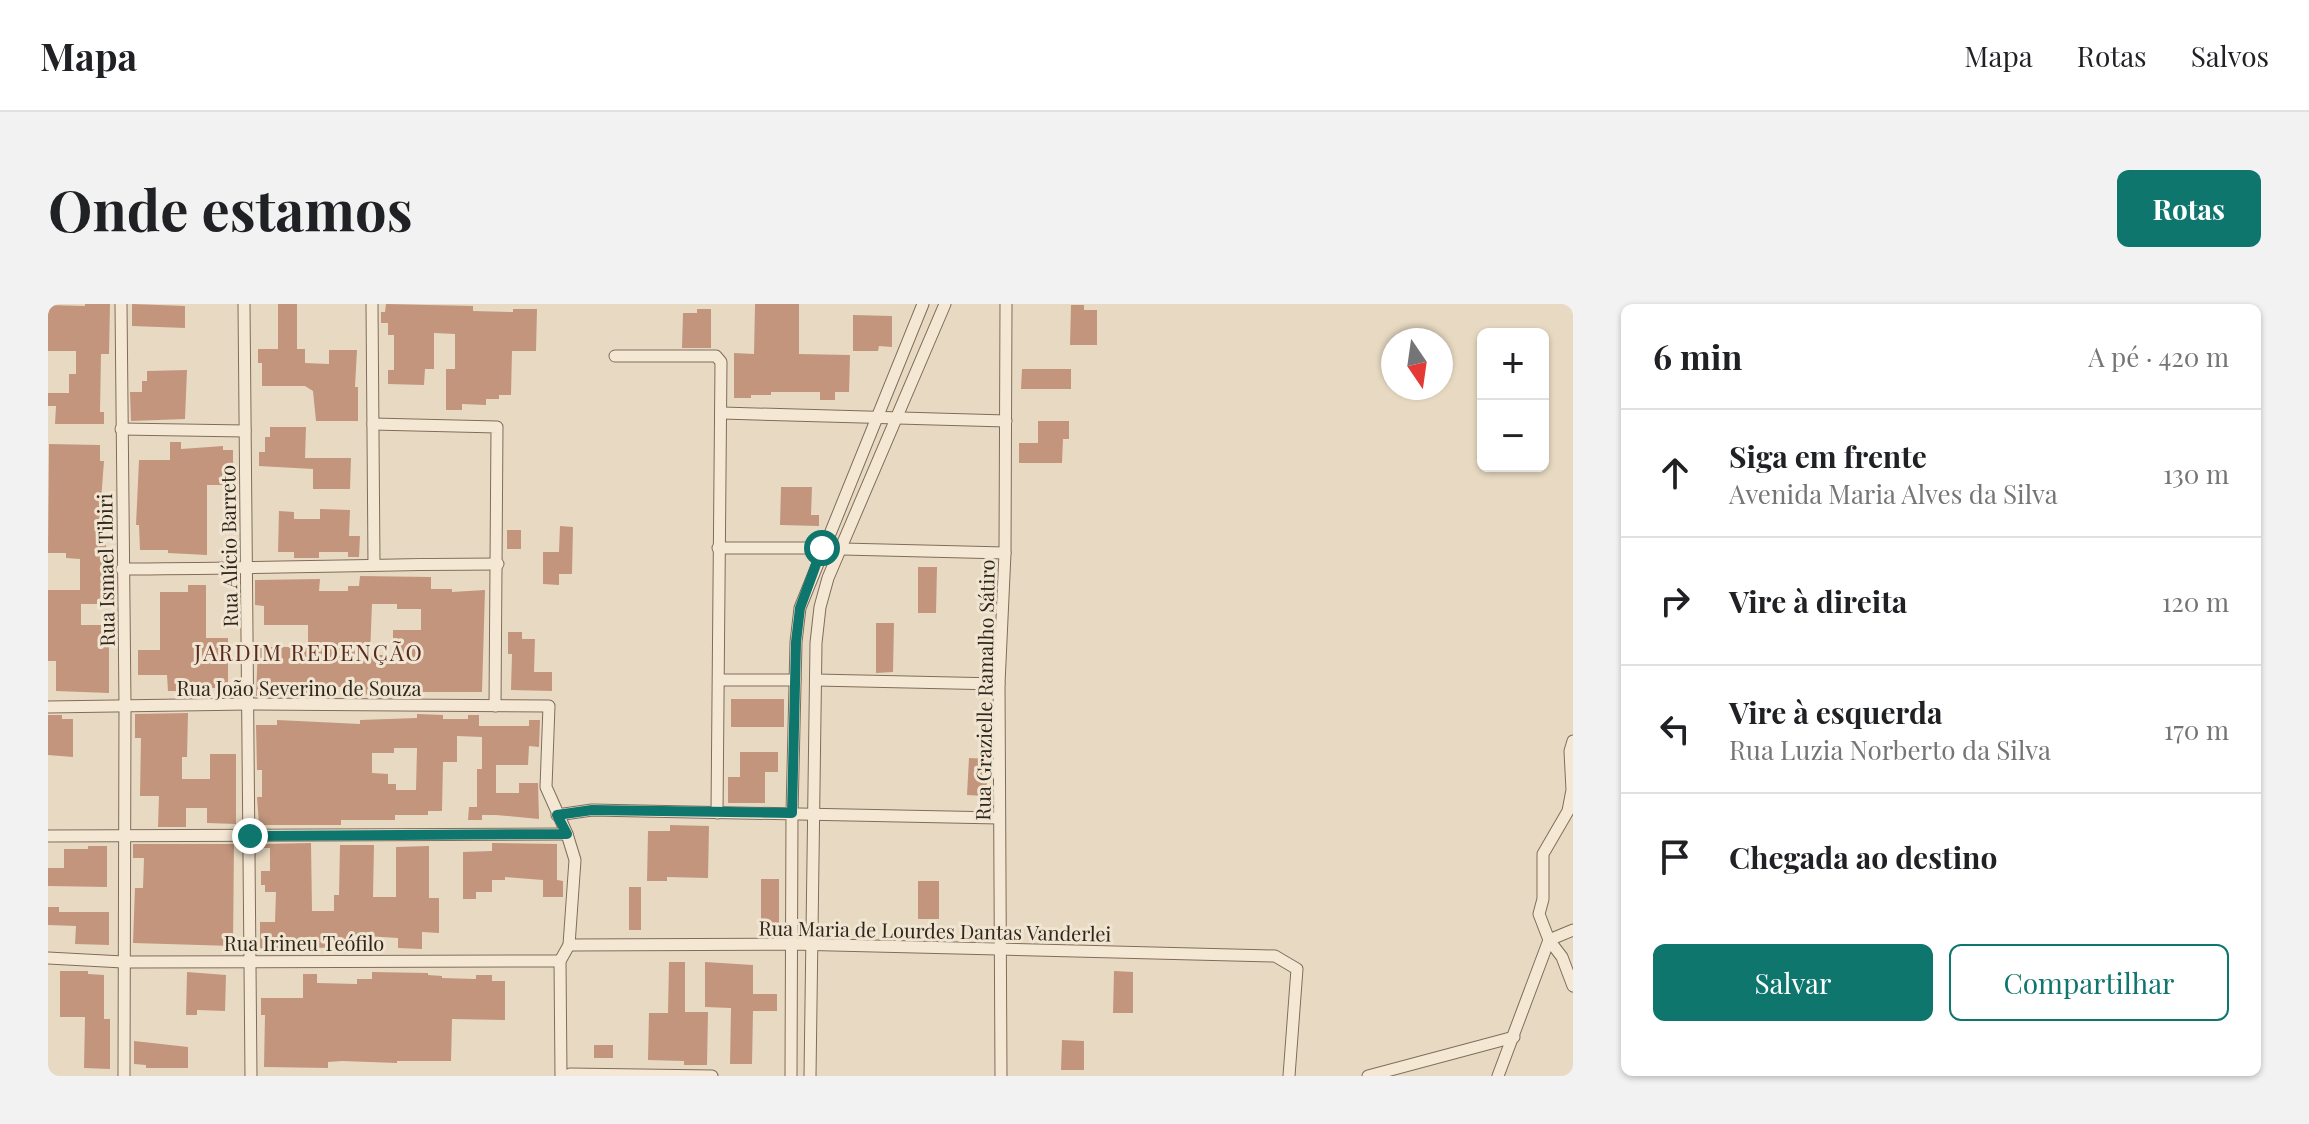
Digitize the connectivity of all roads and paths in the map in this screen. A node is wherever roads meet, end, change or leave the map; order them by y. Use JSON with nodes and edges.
{"nodes":[{"id":1,"x":121,"y":304,"type":"edge"},
{"id":2,"x":244,"y":304,"type":"edge"},
{"id":3,"x":372,"y":304,"type":"edge"},
{"id":4,"x":923,"y":304,"type":"edge"},
{"id":5,"x":945,"y":304,"type":"edge"},
{"id":6,"x":1006,"y":304,"type":"edge"},
{"id":7,"x":615,"y":356,"type":"dead end"},
{"id":8,"x":722,"y":413,"type":"junction"},
{"id":9,"x":877,"y":416,"type":"junction"},
{"id":10,"x":897,"y":417,"type":"junction"},
{"id":11,"x":1006,"y":421,"type":"junction"},
{"id":12,"x":373,"y":424,"type":"junction"},
{"id":13,"x":121,"y":429,"type":"junction"},
{"id":14,"x":245,"y":431,"type":"junction"},
{"id":15,"x":718,"y":548,"type":"junction"},
{"id":16,"x":822,"y":548,"type":"junction"},
{"id":17,"x":843,"y":549,"type":"junction"},
{"id":18,"x":1005,"y":553,"type":"junction"},
{"id":19,"x":374,"y":564,"type":"junction"},
{"id":20,"x":498,"y":564,"type":"junction"},
{"id":21,"x":122,"y":569,"type":"junction"},
{"id":22,"x":246,"y":569,"type":"junction"},
{"id":23,"x":719,"y":680,"type":"junction"},
{"id":24,"x":795,"y":680,"type":"junction"},
{"id":25,"x":816,"y":680,"type":"junction"},
{"id":26,"x":999,"y":684,"type":"junction"},
{"id":27,"x":248,"y":704,"type":"junction"},
{"id":28,"x":125,"y":706,"type":"junction"},
{"id":29,"x":495,"y":706,"type":"junction"},
{"id":30,"x":48,"y":707,"type":"edge"},
{"id":31,"x":1573,"y":741,"type":"edge"},
{"id":32,"x":1572,"y":790,"type":"edge"},
{"id":33,"x":717,"y":813,"type":"junction"},
{"id":34,"x":792,"y":813,"type":"junction"},
{"id":35,"x":813,"y":814,"type":"junction"},
{"id":36,"x":557,"y":815,"type":"junction"},
{"id":37,"x":999,"y":818,"type":"junction"},
{"id":38,"x":567,"y":834,"type":"junction"},
{"id":39,"x":124,"y":835,"type":"junction"},
{"id":40,"x":48,"y":836,"type":"edge"},
{"id":41,"x":250,"y":836,"type":"junction"},
{"id":42,"x":1573,"y":930,"type":"edge"},
{"id":43,"x":1549,"y":940,"type":"junction"},
{"id":44,"x":792,"y":944,"type":"junction"},
{"id":45,"x":569,"y":945,"type":"junction"},
{"id":46,"x":813,"y":945,"type":"junction"},
{"id":47,"x":1000,"y":948,"type":"junction"},
{"id":48,"x":48,"y":958,"type":"edge"},
{"id":49,"x":249,"y":960,"type":"junction"},
{"id":50,"x":560,"y":961,"type":"junction"},
{"id":51,"x":123,"y":962,"type":"junction"},
{"id":52,"x":1573,"y":986,"type":"edge"},
{"id":53,"x":1514,"y":1037,"type":"junction"},
{"id":54,"x":124,"y":1076,"type":"edge"},
{"id":55,"x":251,"y":1076,"type":"edge"},
{"id":56,"x":561,"y":1076,"type":"edge"},
{"id":57,"x":567,"y":1076,"type":"edge"},
{"id":58,"x":677,"y":1076,"type":"edge"},
{"id":59,"x":712,"y":1076,"type":"edge"},
{"id":60,"x":791,"y":1076,"type":"edge"},
{"id":61,"x":810,"y":1076,"type":"edge"},
{"id":62,"x":1001,"y":1076,"type":"edge"},
{"id":63,"x":1289,"y":1076,"type":"edge"},
{"id":64,"x":1368,"y":1076,"type":"edge"},
{"id":65,"x":1498,"y":1076,"type":"edge"}],
"edges":[{"from":1,"to":13,"type":"street","name":"Rua Ismael Tibiri"},
{"from":2,"to":14,"type":"street","name":"Rua Alício Barreto"},
{"from":3,"to":12,"type":"street"},
{"from":4,"to":9,"type":"street"},
{"from":5,"to":10,"type":"street"},
{"from":6,"to":11,"type":"street","name":"Rua Grazielle Ramalho Sátiro"},
{"from":7,"to":8,"type":"street"},
{"from":8,"to":9,"type":"street"},
{"from":8,"to":15,"type":"street"},
{"from":9,"to":10,"type":"street"},
{"from":9,"to":16,"type":"street"},
{"from":10,"to":11,"type":"street"},
{"from":10,"to":17,"type":"street"},
{"from":11,"to":18,"type":"street","name":"Rua Grazielle Ramalho Sátiro"},
{"from":12,"to":19,"type":"street"},
{"from":12,"to":20,"type":"street"},
{"from":13,"to":14,"type":"street"},
{"from":13,"to":21,"type":"street","name":"Rua Ismael Tibiri"},
{"from":14,"to":22,"type":"street","name":"Rua Alício Barreto"},
{"from":15,"to":16,"type":"street"},
{"from":15,"to":23,"type":"street"},
{"from":16,"to":24,"type":"street"},
{"from":17,"to":18,"type":"street"},
{"from":17,"to":25,"type":"street"},
{"from":18,"to":26,"type":"street","name":"Rua Grazielle Ramalho Sátiro"},
{"from":19,"to":20,"type":"street"},
{"from":19,"to":22,"type":"street"},
{"from":20,"to":29,"type":"street"},
{"from":21,"to":22,"type":"street"},
{"from":21,"to":28,"type":"street","name":"Rua Ismael Tibiri"},
{"from":22,"to":27,"type":"street","name":"Rua Alício Barreto"},
{"from":23,"to":24,"type":"street"},
{"from":23,"to":33,"type":"street"},
{"from":24,"to":34,"type":"street"},
{"from":25,"to":26,"type":"street"},
{"from":25,"to":35,"type":"street"},
{"from":26,"to":37,"type":"street","name":"Rua Grazielle Ramalho Sátiro"},
{"from":27,"to":28,"type":"street","name":"Rua João Severino de Souza"},
{"from":27,"to":29,"type":"street","name":"Rua João Severino de Souza"},
{"from":27,"to":41,"type":"street","name":"Rua Alício Barreto"},
{"from":28,"to":30,"type":"street","name":"Rua João Severino de Souza"},
{"from":28,"to":39,"type":"street","name":"Rua Ismael Tibiri"},
{"from":29,"to":36,"type":"street","name":"Rua João Severino de Souza"},
{"from":31,"to":32,"type":"street"},
{"from":32,"to":43,"type":"street"},
{"from":33,"to":34,"type":"street"},
{"from":33,"to":36,"type":"street"},
{"from":34,"to":35,"type":"street"},
{"from":34,"to":44,"type":"street"},
{"from":35,"to":37,"type":"street"},
{"from":35,"to":46,"type":"street"},
{"from":36,"to":38,"type":"street"},
{"from":37,"to":47,"type":"street","name":"Rua Grazielle Ramalho Sátiro"},
{"from":38,"to":41,"type":"street"},
{"from":38,"to":45,"type":"street"},
{"from":39,"to":40,"type":"street"},
{"from":39,"to":41,"type":"street"},
{"from":39,"to":51,"type":"street","name":"Rua Ismael Tibiri"},
{"from":41,"to":49,"type":"street","name":"Rua Alício Barreto"},
{"from":42,"to":43,"type":"street"},
{"from":43,"to":52,"type":"street"},
{"from":43,"to":53,"type":"street"},
{"from":44,"to":45,"type":"street","name":"Rua Maria de Lourdes Dantas Vanderlei"},
{"from":44,"to":46,"type":"street","name":"Rua Maria de Lourdes Dantas Vanderlei"},
{"from":44,"to":60,"type":"street"},
{"from":45,"to":50,"type":"street"},
{"from":46,"to":47,"type":"street","name":"Rua Maria de Lourdes Dantas Vanderlei"},
{"from":46,"to":61,"type":"street"},
{"from":47,"to":62,"type":"street","name":"Rua Grazielle Ramalho Sátiro"},
{"from":47,"to":63,"type":"street","name":"Rua Maria de Lourdes Dantas Vanderlei"},
{"from":48,"to":51,"type":"street","name":"Rua Irineu Teófilo"},
{"from":49,"to":50,"type":"street","name":"Rua Irineu Teófilo"},
{"from":49,"to":51,"type":"street","name":"Rua Irineu Teófilo"},
{"from":49,"to":55,"type":"street","name":"Rua Alício Barreto"},
{"from":50,"to":56,"type":"street"},
{"from":51,"to":54,"type":"street","name":"Rua Ismael Tibiri"},
{"from":53,"to":64,"type":"street"},
{"from":53,"to":65,"type":"street"},
{"from":57,"to":58,"type":"street"},
{"from":58,"to":59,"type":"street"}]}
